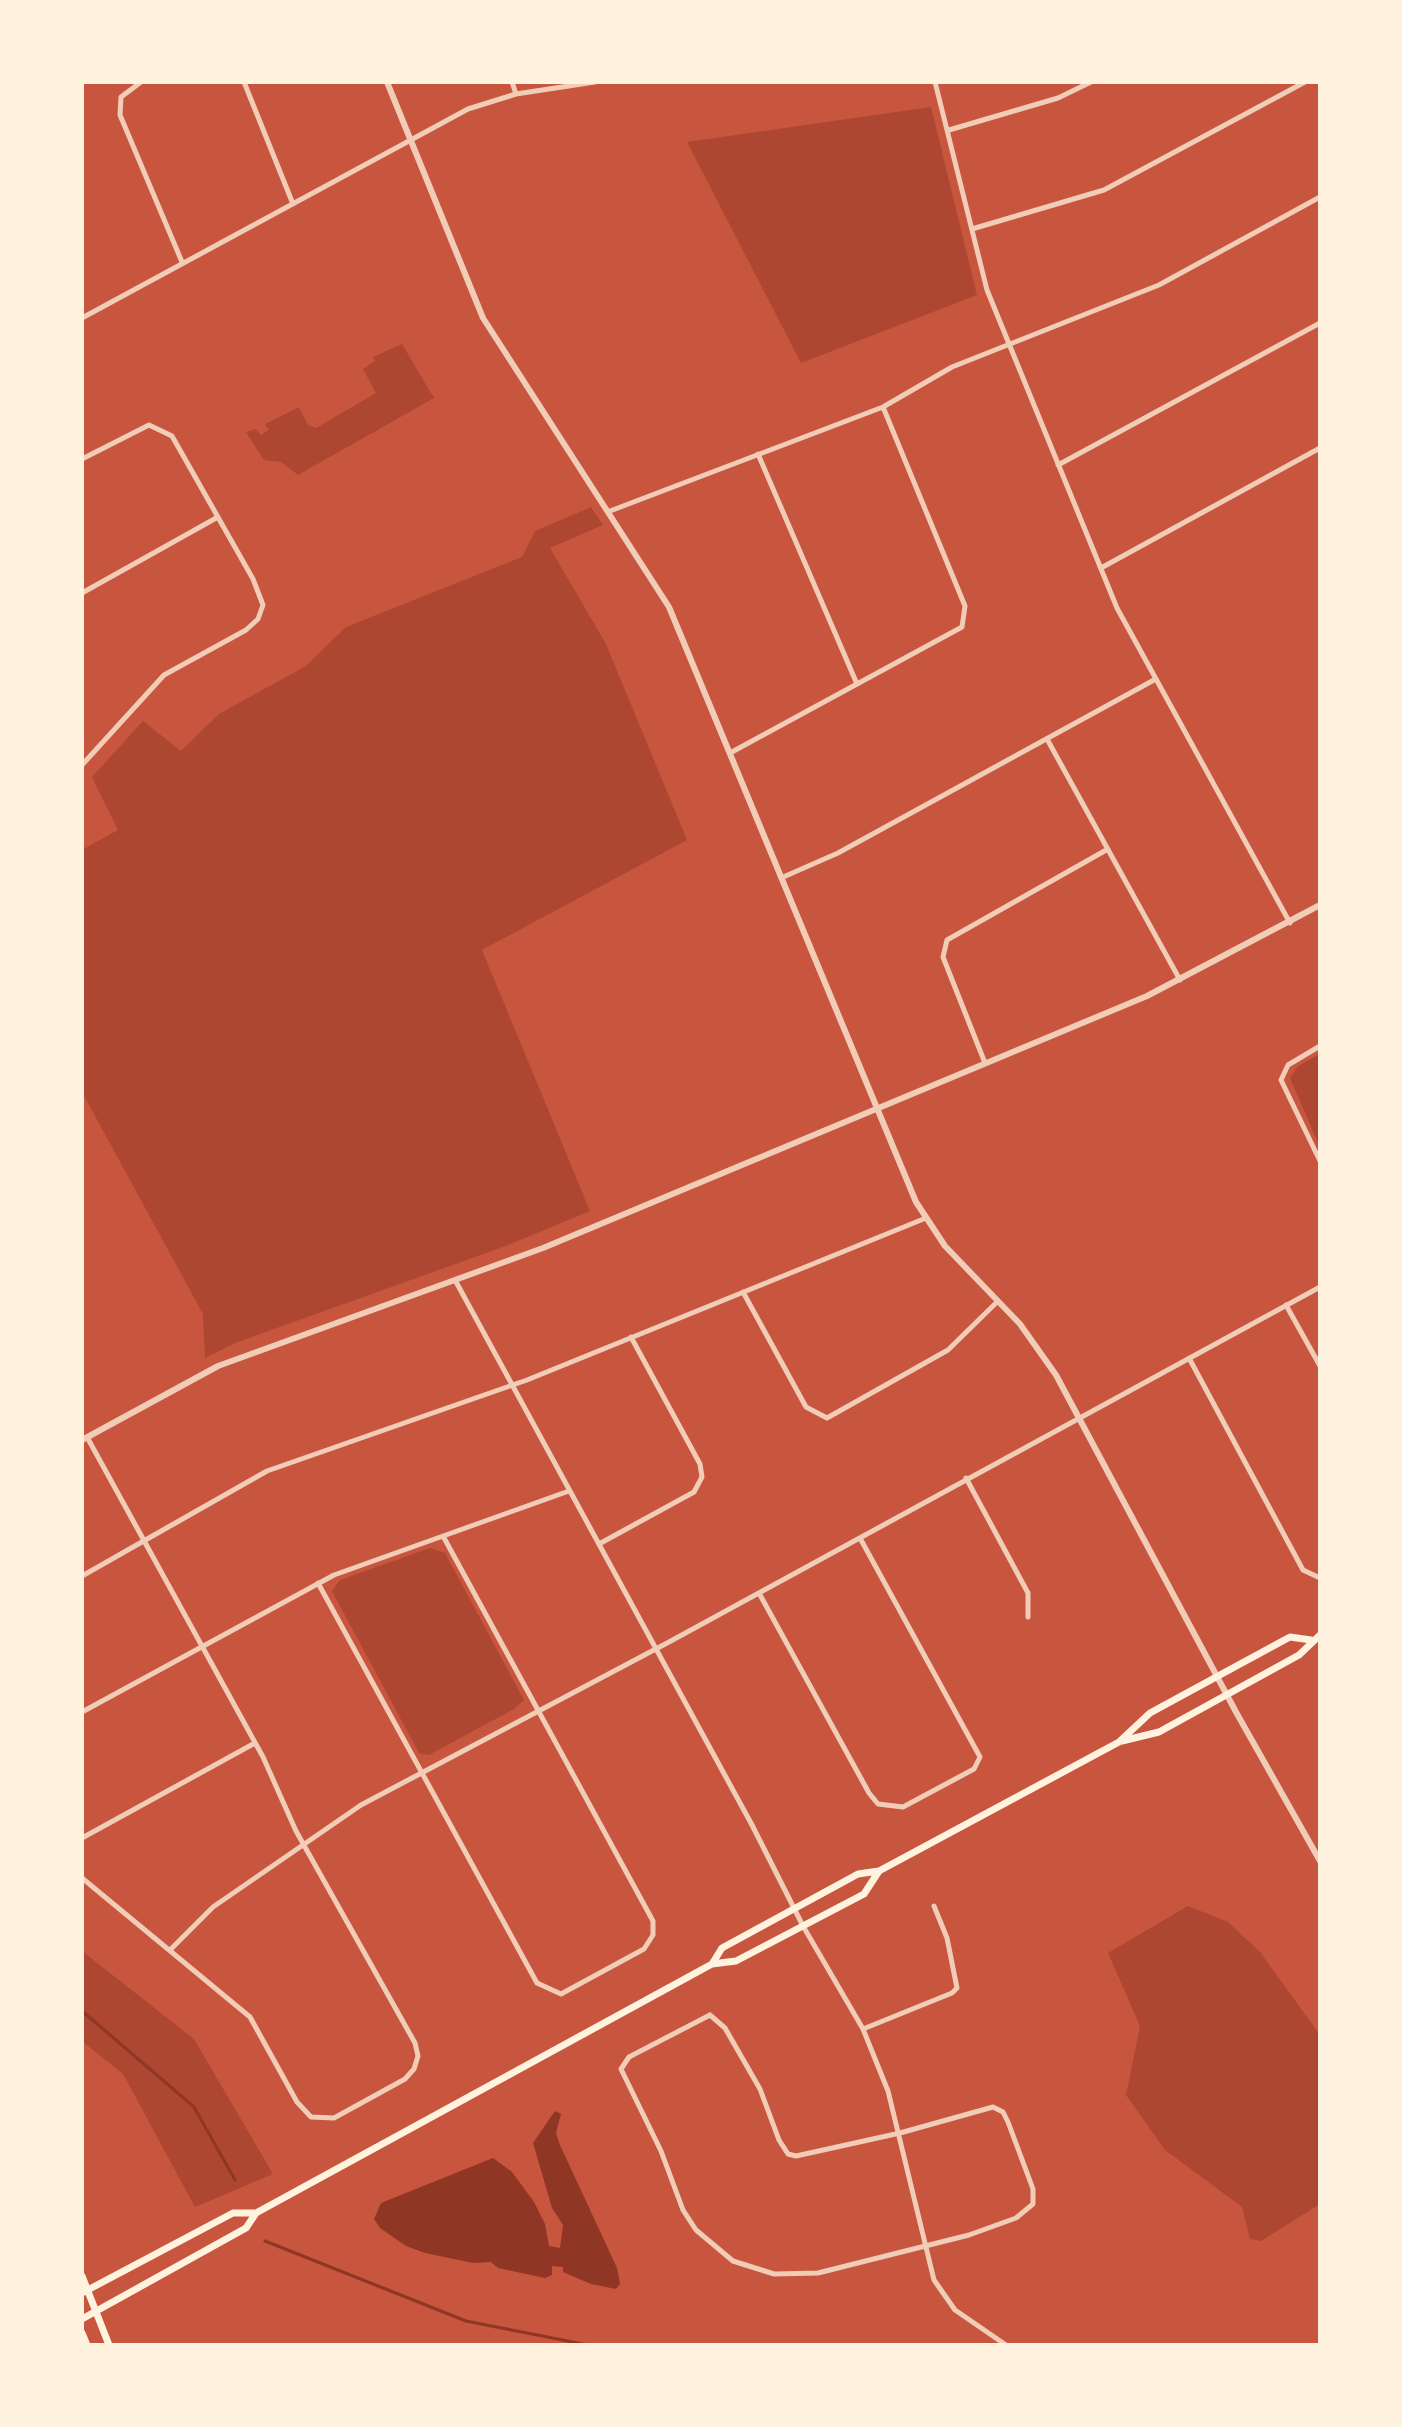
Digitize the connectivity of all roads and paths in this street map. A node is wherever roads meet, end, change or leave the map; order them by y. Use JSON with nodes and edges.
{"nodes":[{"id":1,"x":141,"y":82,"type":"edge"},
{"id":2,"x":244,"y":82,"type":"edge"},
{"id":3,"x":387,"y":82,"type":"edge"},
{"id":4,"x":512,"y":82,"type":"edge"},
{"id":5,"x":595,"y":82,"type":"edge"},
{"id":6,"x":935,"y":82,"type":"edge"},
{"id":7,"x":1091,"y":82,"type":"edge"},
{"id":8,"x":1305,"y":82,"type":"edge"},
{"id":9,"x":516,"y":94,"type":"junction"},
{"id":10,"x":949,"y":130,"type":"junction"},
{"id":11,"x":410,"y":140,"type":"junction"},
{"id":12,"x":1320,"y":197,"type":"edge"},
{"id":13,"x":293,"y":204,"type":"junction"},
{"id":14,"x":972,"y":229,"type":"junction"},
{"id":15,"x":182,"y":262,"type":"junction"},
{"id":16,"x":82,"y":318,"type":"edge"},
{"id":17,"x":1320,"y":323,"type":"edge"},
{"id":18,"x":1009,"y":343,"type":"junction"},
{"id":19,"x":883,"y":407,"type":"junction"},
{"id":20,"x":1320,"y":448,"type":"edge"},
{"id":21,"x":758,"y":454,"type":"junction"},
{"id":22,"x":82,"y":459,"type":"edge"},
{"id":23,"x":1058,"y":465,"type":"junction"},
{"id":24,"x":610,"y":511,"type":"junction"},
{"id":25,"x":218,"y":517,"type":"junction"},
{"id":26,"x":1101,"y":568,"type":"junction"},
{"id":27,"x":82,"y":593,"type":"edge"},
{"id":28,"x":1154,"y":680,"type":"junction"},
{"id":29,"x":857,"y":684,"type":"junction"},
{"id":30,"x":1047,"y":739,"type":"junction"},
{"id":31,"x":730,"y":753,"type":"junction"},
{"id":32,"x":82,"y":765,"type":"edge"},
{"id":33,"x":1108,"y":849,"type":"junction"},
{"id":34,"x":781,"y":878,"type":"junction"},
{"id":35,"x":1320,"y":905,"type":"edge"},
{"id":36,"x":1290,"y":923,"type":"junction"},
{"id":37,"x":1180,"y":981,"type":"junction"},
{"id":38,"x":1320,"y":1046,"type":"edge"},
{"id":39,"x":985,"y":1063,"type":"junction"},
{"id":40,"x":876,"y":1110,"type":"junction"},
{"id":41,"x":1320,"y":1161,"type":"edge"},
{"id":42,"x":926,"y":1218,"type":"junction"},
{"id":43,"x":455,"y":1280,"type":"junction"},
{"id":44,"x":1320,"y":1287,"type":"edge"},
{"id":45,"x":743,"y":1292,"type":"junction"},
{"id":46,"x":998,"y":1301,"type":"junction"},
{"id":47,"x":1286,"y":1305,"type":"junction"},
{"id":48,"x":631,"y":1337,"type":"junction"},
{"id":49,"x":1189,"y":1358,"type":"junction"},
{"id":50,"x":1320,"y":1366,"type":"edge"},
{"id":51,"x":511,"y":1385,"type":"junction"},
{"id":52,"x":1079,"y":1417,"type":"junction"},
{"id":53,"x":85,"y":1438,"type":"edge"},
{"id":54,"x":966,"y":1478,"type":"junction"},
{"id":55,"x":569,"y":1491,"type":"junction"},
{"id":56,"x":443,"y":1536,"type":"junction"},
{"id":57,"x":860,"y":1538,"type":"junction"},
{"id":58,"x":144,"y":1542,"type":"junction"},
{"id":59,"x":599,"y":1544,"type":"junction"},
{"id":60,"x":82,"y":1576,"type":"edge"},
{"id":61,"x":1320,"y":1578,"type":"edge"},
{"id":62,"x":318,"y":1583,"type":"junction"},
{"id":63,"x":759,"y":1593,"type":"junction"},
{"id":64,"x":1028,"y":1617,"type":"dead end"},
{"id":65,"x":1320,"y":1635,"type":"edge"},
{"id":66,"x":1311,"y":1640,"type":"junction"},
{"id":67,"x":202,"y":1647,"type":"junction"},
{"id":68,"x":656,"y":1649,"type":"junction"},
{"id":69,"x":1217,"y":1677,"type":"junction"},
{"id":70,"x":1226,"y":1695,"type":"junction"},
{"id":71,"x":537,"y":1709,"type":"junction"},
{"id":72,"x":82,"y":1712,"type":"edge"},
{"id":73,"x":1119,"y":1742,"type":"junction"},
{"id":74,"x":255,"y":1743,"type":"junction"},
{"id":75,"x":422,"y":1772,"type":"junction"},
{"id":76,"x":82,"y":1838,"type":"edge"},
{"id":77,"x":304,"y":1844,"type":"junction"},
{"id":78,"x":1320,"y":1861,"type":"edge"},
{"id":79,"x":879,"y":1871,"type":"junction"},
{"id":80,"x":82,"y":1878,"type":"edge"},
{"id":81,"x":934,"y":1906,"type":"dead end"},
{"id":82,"x":794,"y":1909,"type":"junction"},
{"id":83,"x":803,"y":1926,"type":"junction"},
{"id":84,"x":170,"y":1950,"type":"junction"},
{"id":85,"x":712,"y":1964,"type":"junction"},
{"id":86,"x":863,"y":2029,"type":"junction"},
{"id":87,"x":900,"y":2133,"type":"junction"},
{"id":88,"x":256,"y":2213,"type":"junction"},
{"id":89,"x":926,"y":2246,"type":"junction"},
{"id":90,"x":82,"y":2276,"type":"edge"},
{"id":91,"x":85,"y":2292,"type":"edge"},
{"id":92,"x":96,"y":2312,"type":"junction"},
{"id":93,"x":82,"y":2319,"type":"edge"},
{"id":94,"x":82,"y":2333,"type":"edge"},
{"id":95,"x":87,"y":2345,"type":"edge"},
{"id":96,"x":109,"y":2345,"type":"edge"},
{"id":97,"x":1006,"y":2345,"type":"edge"}],
"edges":[{"from":1,"to":15,"type":"street"},
{"from":2,"to":13,"type":"street"},
{"from":3,"to":11,"type":"street"},
{"from":4,"to":9,"type":"street"},
{"from":5,"to":9,"type":"street"},
{"from":6,"to":10,"type":"street"},
{"from":7,"to":10,"type":"street"},
{"from":8,"to":14,"type":"street"},
{"from":9,"to":11,"type":"street"},
{"from":10,"to":14,"type":"street"},
{"from":11,"to":13,"type":"street"},
{"from":11,"to":24,"type":"street"},
{"from":12,"to":18,"type":"street"},
{"from":13,"to":15,"type":"street"},
{"from":14,"to":18,"type":"street"},
{"from":15,"to":16,"type":"street"},
{"from":17,"to":23,"type":"street"},
{"from":18,"to":19,"type":"street"},
{"from":18,"to":23,"type":"street"},
{"from":19,"to":21,"type":"street"},
{"from":19,"to":29,"type":"street"},
{"from":20,"to":26,"type":"street"},
{"from":21,"to":24,"type":"street"},
{"from":21,"to":29,"type":"street"},
{"from":22,"to":25,"type":"street"},
{"from":23,"to":26,"type":"street"},
{"from":24,"to":31,"type":"street"},
{"from":25,"to":27,"type":"street"},
{"from":25,"to":32,"type":"street"},
{"from":26,"to":28,"type":"street"},
{"from":28,"to":30,"type":"street"},
{"from":28,"to":36,"type":"street"},
{"from":29,"to":31,"type":"street"},
{"from":30,"to":33,"type":"street"},
{"from":30,"to":34,"type":"street"},
{"from":31,"to":34,"type":"street"},
{"from":33,"to":37,"type":"street"},
{"from":33,"to":39,"type":"street"},
{"from":34,"to":40,"type":"street"},
{"from":35,"to":36,"type":"street"},
{"from":36,"to":37,"type":"street"},
{"from":37,"to":39,"type":"street"},
{"from":38,"to":41,"type":"street"},
{"from":39,"to":40,"type":"street"},
{"from":40,"to":42,"type":"street"},
{"from":40,"to":43,"type":"street"},
{"from":42,"to":45,"type":"street"},
{"from":42,"to":46,"type":"street"},
{"from":43,"to":51,"type":"street"},
{"from":43,"to":53,"type":"street"},
{"from":44,"to":47,"type":"street"},
{"from":45,"to":46,"type":"street"},
{"from":45,"to":48,"type":"street"},
{"from":46,"to":52,"type":"street"},
{"from":47,"to":49,"type":"street"},
{"from":47,"to":50,"type":"street"},
{"from":48,"to":51,"type":"street"},
{"from":48,"to":59,"type":"street"},
{"from":49,"to":52,"type":"street"},
{"from":49,"to":61,"type":"street"},
{"from":51,"to":55,"type":"street"},
{"from":51,"to":58,"type":"street"},
{"from":52,"to":54,"type":"street"},
{"from":52,"to":69,"type":"street"},
{"from":53,"to":58,"type":"street"},
{"from":54,"to":57,"type":"street"},
{"from":54,"to":64,"type":"street"},
{"from":55,"to":56,"type":"street"},
{"from":55,"to":59,"type":"street"},
{"from":56,"to":62,"type":"street"},
{"from":56,"to":71,"type":"street"},
{"from":57,"to":63,"type":"street"},
{"from":57,"to":63,"type":"street"},
{"from":58,"to":60,"type":"street"},
{"from":58,"to":67,"type":"street"},
{"from":59,"to":68,"type":"street"},
{"from":62,"to":67,"type":"street"},
{"from":62,"to":75,"type":"street"},
{"from":63,"to":68,"type":"street"},
{"from":65,"to":66,"type":"main road"},
{"from":66,"to":69,"type":"main road"},
{"from":66,"to":70,"type":"main road"},
{"from":67,"to":72,"type":"street"},
{"from":67,"to":74,"type":"street"},
{"from":68,"to":71,"type":"street"},
{"from":68,"to":82,"type":"street"},
{"from":69,"to":70,"type":"street"},
{"from":69,"to":73,"type":"main road"},
{"from":70,"to":73,"type":"main road"},
{"from":70,"to":78,"type":"street"},
{"from":71,"to":75,"type":"street"},
{"from":71,"to":75,"type":"street"},
{"from":73,"to":79,"type":"main road"},
{"from":74,"to":76,"type":"street"},
{"from":74,"to":77,"type":"street"},
{"from":75,"to":77,"type":"street"},
{"from":77,"to":84,"type":"street"},
{"from":77,"to":84,"type":"street"},
{"from":79,"to":82,"type":"main road"},
{"from":79,"to":83,"type":"main road"},
{"from":80,"to":84,"type":"street"},
{"from":81,"to":86,"type":"street"},
{"from":82,"to":83,"type":"street"},
{"from":82,"to":85,"type":"main road"},
{"from":83,"to":85,"type":"main road"},
{"from":83,"to":86,"type":"street"},
{"from":85,"to":88,"type":"main road"},
{"from":86,"to":87,"type":"street"},
{"from":87,"to":89,"type":"street"},
{"from":87,"to":89,"type":"street"},
{"from":87,"to":89,"type":"street"},
{"from":88,"to":91,"type":"main road"},
{"from":88,"to":92,"type":"main road"},
{"from":89,"to":97,"type":"street"},
{"from":90,"to":91,"type":"main road"},
{"from":91,"to":92,"type":"main road"},
{"from":92,"to":93,"type":"main road"},
{"from":92,"to":96,"type":"main road"},
{"from":94,"to":95,"type":"main road"}]}
